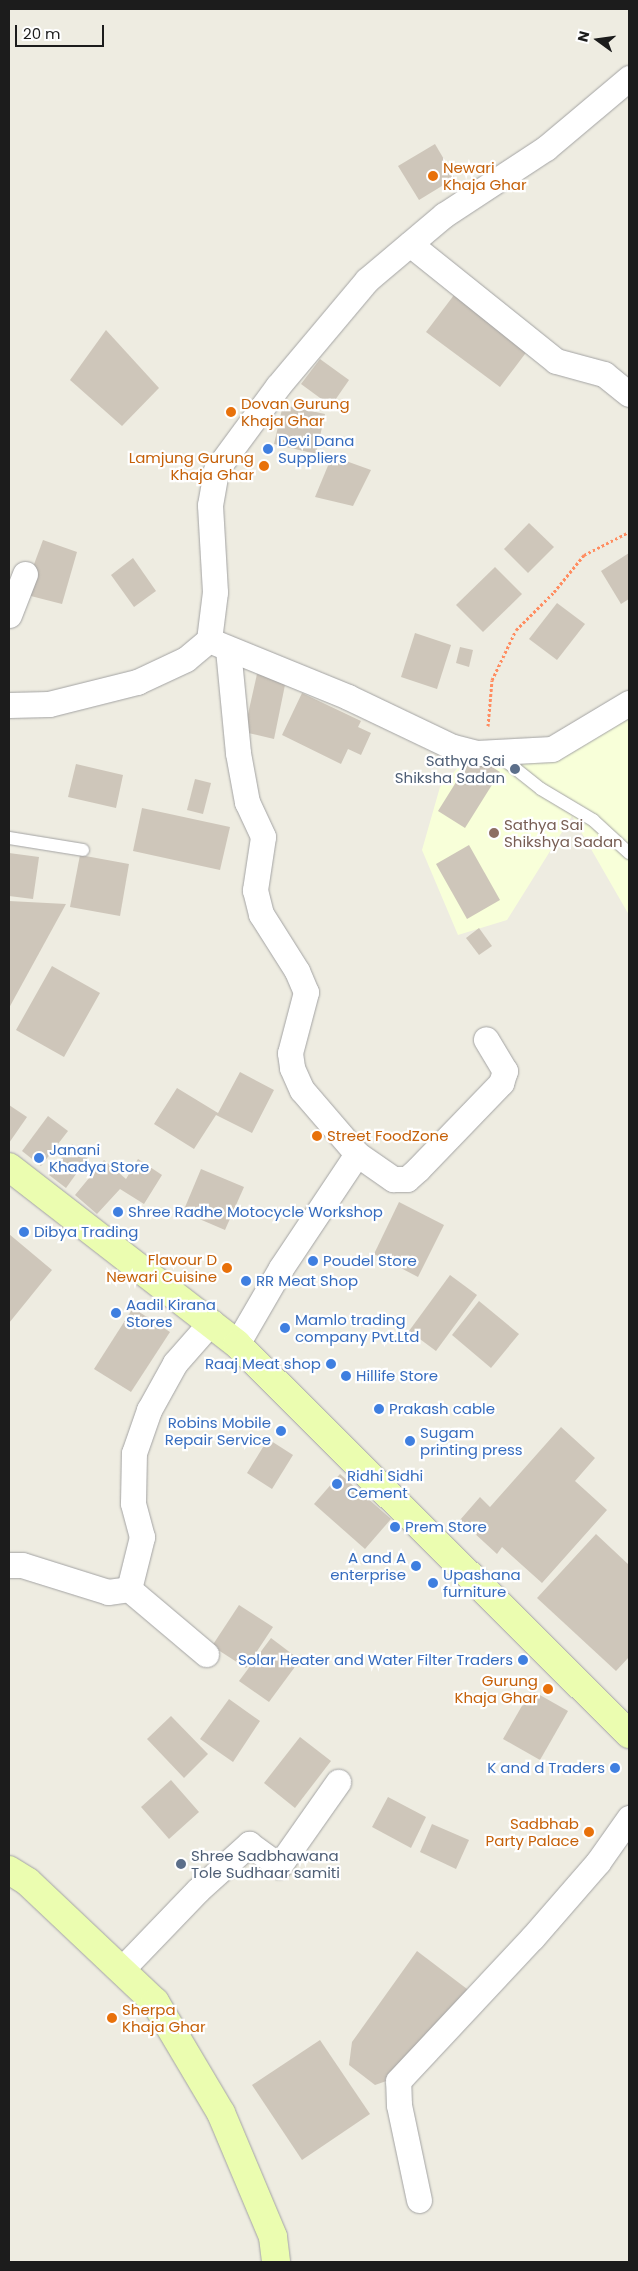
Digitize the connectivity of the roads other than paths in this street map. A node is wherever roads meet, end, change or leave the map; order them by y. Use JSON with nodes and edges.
{"nodes":[{"id":1,"x":629,"y":78,"type":"edge"},
{"id":2,"x":410,"y":244,"type":"junction"},
{"id":3,"x":629,"y":394,"type":"edge"},
{"id":4,"x":25,"y":574,"type":"dead end"},
{"id":5,"x":9,"y":615,"type":"edge"},
{"id":6,"x":218,"y":644,"type":"junction"},
{"id":7,"x":629,"y":703,"type":"edge"},
{"id":8,"x":9,"y":704,"type":"edge"},
{"id":9,"x":491,"y":754,"type":"junction"},
{"id":10,"x":9,"y":838,"type":"edge"},
{"id":11,"x":83,"y":850,"type":"dead end"},
{"id":12,"x":629,"y":853,"type":"edge"},
{"id":13,"x":486,"y":1039,"type":"dead end"},
{"id":14,"x":357,"y":1154,"type":"junction"},
{"id":15,"x":9,"y":1167,"type":"edge"},
{"id":16,"x":211,"y":1322,"type":"junction"},
{"id":17,"x":237,"y":1344,"type":"junction"},
{"id":18,"x":9,"y":1565,"type":"edge"},
{"id":19,"x":129,"y":1589,"type":"junction"},
{"id":20,"x":206,"y":1654,"type":"dead end"},
{"id":21,"x":629,"y":1734,"type":"edge"},
{"id":22,"x":338,"y":1782,"type":"dead end"},
{"id":23,"x":629,"y":1818,"type":"edge"},
{"id":24,"x":9,"y":1870,"type":"edge"},
{"id":25,"x":121,"y":1970,"type":"junction"},
{"id":26,"x":419,"y":2200,"type":"dead end"},
{"id":27,"x":276,"y":2262,"type":"edge"}],
"edges":[{"from":1,"to":2,"type":"street"},
{"from":2,"to":3,"type":"street"},
{"from":2,"to":6,"type":"street"},
{"from":4,"to":5,"type":"street"},
{"from":6,"to":8,"type":"street"},
{"from":6,"to":9,"type":"street"},
{"from":6,"to":14,"type":"street"},
{"from":7,"to":9,"type":"street"},
{"from":9,"to":12,"type":"lane"},
{"from":10,"to":11,"type":"lane"},
{"from":13,"to":14,"type":"street"},
{"from":14,"to":17,"type":"street"},
{"from":15,"to":16,"type":"main road"},
{"from":16,"to":17,"type":"main road"},
{"from":16,"to":19,"type":"street"},
{"from":17,"to":21,"type":"main road"},
{"from":18,"to":19,"type":"street"},
{"from":19,"to":20,"type":"street"},
{"from":22,"to":25,"type":"street"},
{"from":23,"to":26,"type":"street"},
{"from":24,"to":25,"type":"main road"},
{"from":25,"to":27,"type":"main road"}]}
